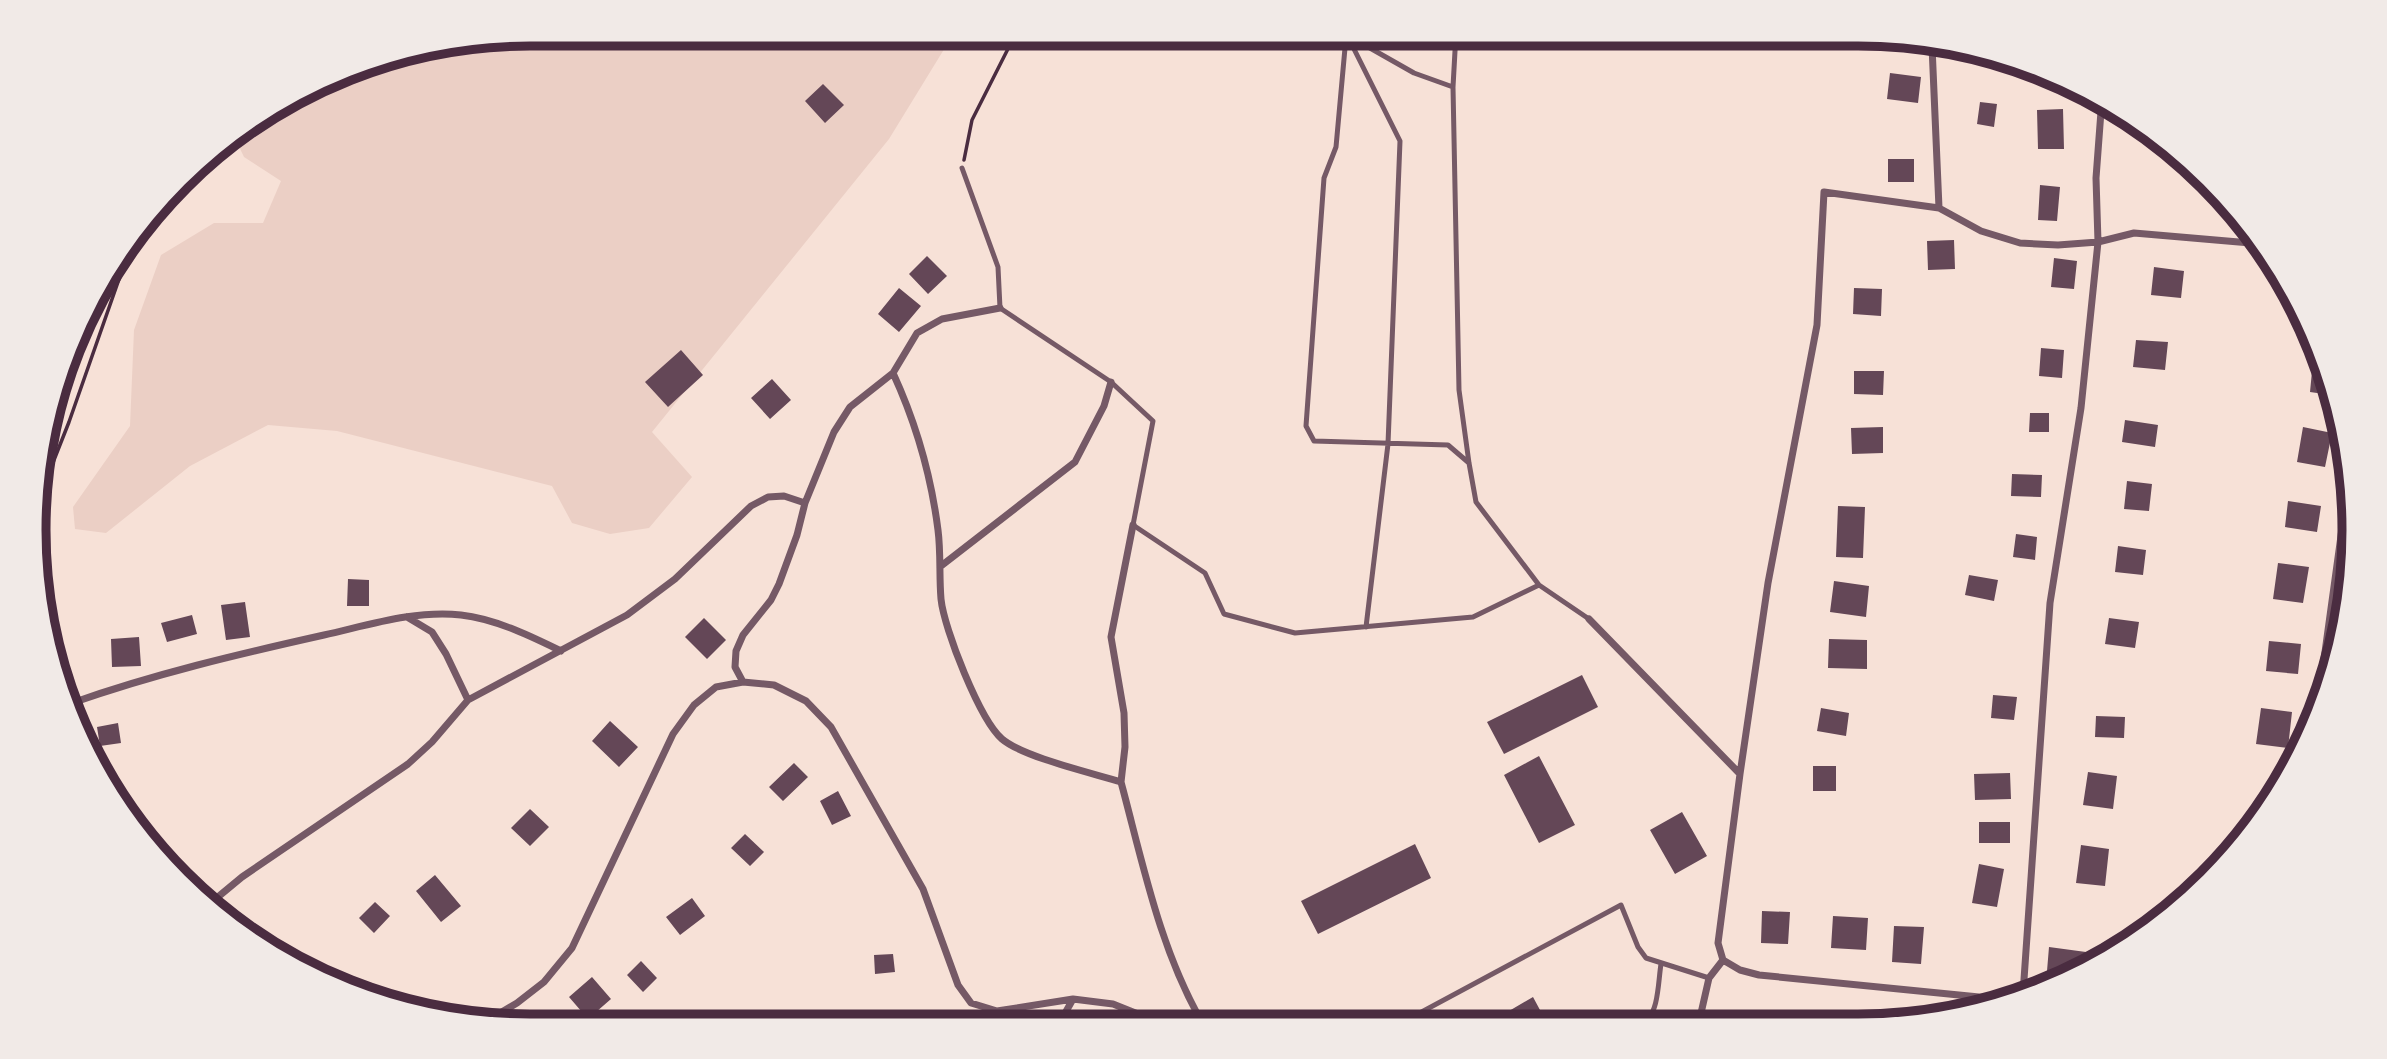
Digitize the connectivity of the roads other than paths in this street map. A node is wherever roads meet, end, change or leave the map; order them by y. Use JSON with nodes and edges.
{"nodes":[{"id":1,"x":1345,"y":46,"type":"edge"},
{"id":2,"x":1352,"y":46,"type":"edge"},
{"id":3,"x":1367,"y":46,"type":"edge"},
{"id":4,"x":1455,"y":46,"type":"edge"},
{"id":5,"x":1932,"y":52,"type":"edge"},
{"id":6,"x":1453,"y":87,"type":"junction"},
{"id":7,"x":2101,"y":111,"type":"edge"},
{"id":8,"x":962,"y":169,"type":"road end"},
{"id":9,"x":1939,"y":208,"type":"junction"},
{"id":10,"x":2098,"y":242,"type":"junction"},
{"id":11,"x":2247,"y":243,"type":"edge"},
{"id":12,"x":1000,"y":308,"type":"junction"},
{"id":13,"x":893,"y":373,"type":"junction"},
{"id":14,"x":1111,"y":382,"type":"junction"},
{"id":15,"x":1388,"y":444,"type":"junction"},
{"id":16,"x":1469,"y":463,"type":"junction"},
{"id":17,"x":805,"y":503,"type":"junction"},
{"id":18,"x":1133,"y":525,"type":"junction"},
{"id":19,"x":2341,"y":538,"type":"edge"},
{"id":20,"x":941,"y":566,"type":"junction"},
{"id":21,"x":1539,"y":585,"type":"junction"},
{"id":22,"x":406,"y":616,"type":"junction"},
{"id":23,"x":1589,"y":619,"type":"joint"},
{"id":24,"x":1366,"y":627,"type":"junction"},
{"id":25,"x":561,"y":650,"type":"junction"},
{"id":26,"x":2325,"y":656,"type":"edge"},
{"id":27,"x":743,"y":682,"type":"junction"},
{"id":28,"x":468,"y":700,"type":"junction"},
{"id":29,"x":77,"y":701,"type":"edge"},
{"id":30,"x":1740,"y":774,"type":"junction"},
{"id":31,"x":1121,"y":782,"type":"junction"},
{"id":32,"x":216,"y":898,"type":"edge"},
{"id":33,"x":1723,"y":960,"type":"junction"},
{"id":34,"x":1661,"y":964,"type":"junction"},
{"id":35,"x":1709,"y":978,"type":"junction"},
{"id":36,"x":2024,"y":984,"type":"edge"},
{"id":37,"x":1982,"y":997,"type":"edge"},
{"id":38,"x":1073,"y":999,"type":"junction"},
{"id":39,"x":501,"y":1012,"type":"edge"},
{"id":40,"x":1065,"y":1014,"type":"edge"},
{"id":41,"x":1138,"y":1014,"type":"edge"},
{"id":42,"x":1197,"y":1014,"type":"edge"},
{"id":43,"x":1418,"y":1014,"type":"edge"},
{"id":44,"x":1652,"y":1014,"type":"edge"},
{"id":45,"x":1701,"y":1014,"type":"edge"}],
"edges":[{"from":1,"to":15,"type":"lane"},
{"from":2,"to":15,"type":"lane"},
{"from":3,"to":6,"type":"lane"},
{"from":4,"to":6,"type":"lane"},
{"from":5,"to":9,"type":"street"},
{"from":6,"to":16,"type":"lane"},
{"from":7,"to":10,"type":"street"},
{"from":8,"to":12,"type":"lane"},
{"from":9,"to":10,"type":"street"},
{"from":9,"to":30,"type":"street"},
{"from":10,"to":11,"type":"street"},
{"from":10,"to":36,"type":"street"},
{"from":12,"to":13,"type":"street"},
{"from":12,"to":14,"type":"lane"},
{"from":13,"to":17,"type":"street"},
{"from":13,"to":20,"type":"street"},
{"from":14,"to":18,"type":"lane"},
{"from":14,"to":20,"type":"street"},
{"from":15,"to":16,"type":"lane"},
{"from":15,"to":24,"type":"lane"},
{"from":16,"to":21,"type":"lane"},
{"from":17,"to":25,"type":"street"},
{"from":17,"to":27,"type":"street"},
{"from":18,"to":24,"type":"lane"},
{"from":18,"to":31,"type":"street"},
{"from":19,"to":26,"type":"street"},
{"from":20,"to":31,"type":"street"},
{"from":21,"to":23,"type":"lane"},
{"from":21,"to":24,"type":"lane"},
{"from":22,"to":25,"type":"street"},
{"from":22,"to":28,"type":"street"},
{"from":22,"to":29,"type":"street"},
{"from":23,"to":30,"type":"street"},
{"from":25,"to":28,"type":"street"},
{"from":27,"to":38,"type":"street"},
{"from":27,"to":39,"type":"street"},
{"from":28,"to":32,"type":"street"},
{"from":30,"to":33,"type":"street"},
{"from":31,"to":42,"type":"street"},
{"from":33,"to":35,"type":"street"},
{"from":33,"to":37,"type":"street"},
{"from":34,"to":35,"type":"lane"},
{"from":34,"to":43,"type":"lane"},
{"from":34,"to":44,"type":"lane"},
{"from":35,"to":45,"type":"street"},
{"from":38,"to":40,"type":"street"},
{"from":38,"to":41,"type":"street"}]}
